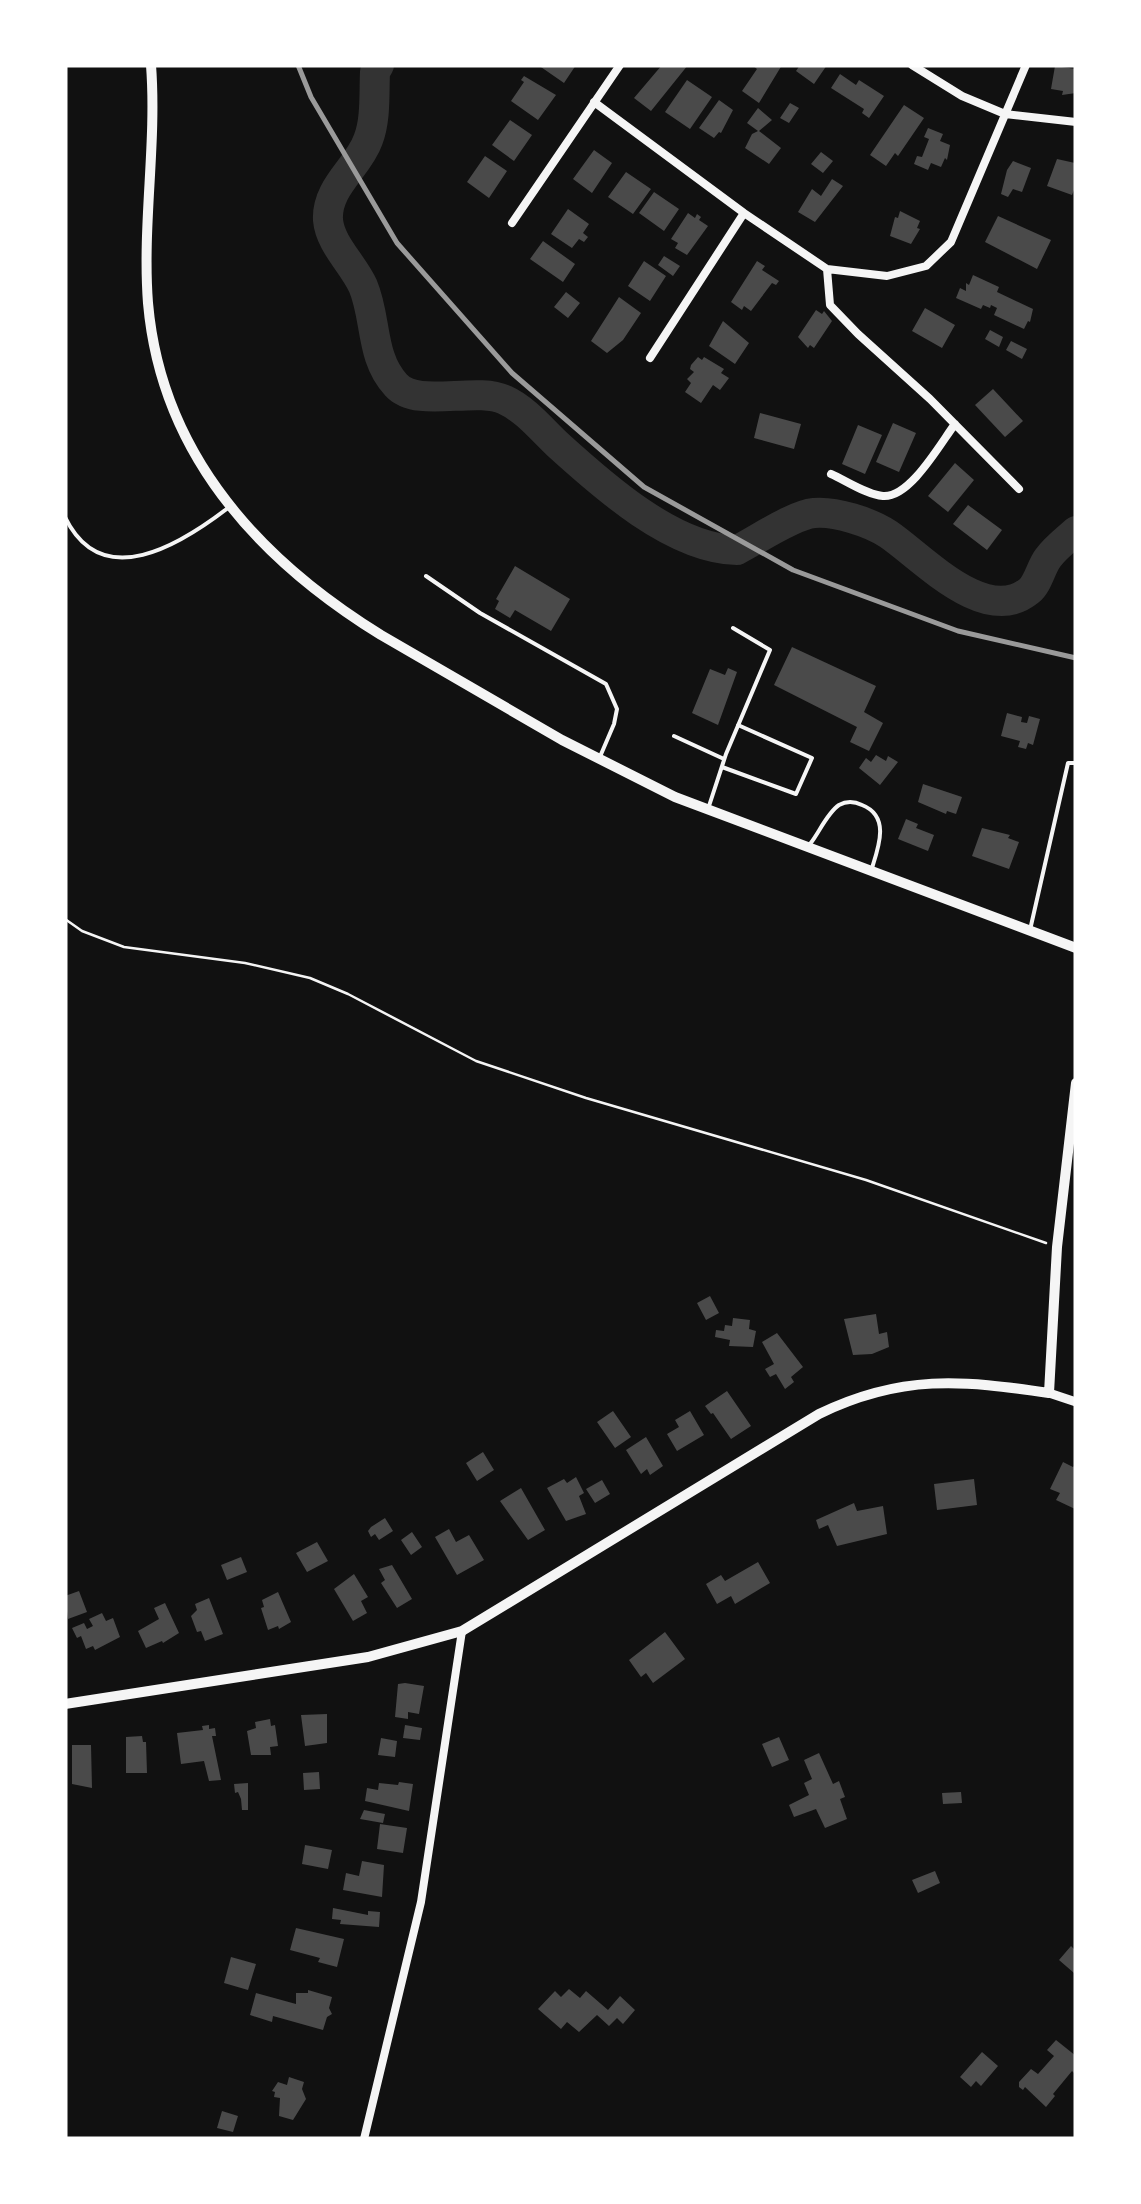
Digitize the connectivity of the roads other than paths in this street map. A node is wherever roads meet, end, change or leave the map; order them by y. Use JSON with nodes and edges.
{"nodes":[{"id":1,"x":151,"y":65,"type":"edge"},
{"id":2,"x":620,"y":65,"type":"edge"},
{"id":3,"x":912,"y":65,"type":"edge"},
{"id":4,"x":1026,"y":65,"type":"edge"},
{"id":5,"x":594,"y":102,"type":"junction"},
{"id":6,"x":1005,"y":114,"type":"junction"},
{"id":7,"x":1076,"y":122,"type":"edge"},
{"id":8,"x":744,"y":214,"type":"junction"},
{"id":9,"x":512,"y":223,"type":"dead end"},
{"id":10,"x":827,"y":269,"type":"junction"},
{"id":11,"x":650,"y":358,"type":"dead end"},
{"id":12,"x":954,"y":424,"type":"junction"},
{"id":13,"x":830,"y":474,"type":"dead end"},
{"id":14,"x":1019,"y":489,"type":"dead end"},
{"id":15,"x":228,"y":508,"type":"junction"},
{"id":16,"x":65,"y":517,"type":"edge"},
{"id":17,"x":426,"y":576,"type":"dead end"},
{"id":18,"x":733,"y":628,"type":"dead end"},
{"id":19,"x":738,"y":725,"type":"junction"},
{"id":20,"x":674,"y":736,"type":"dead end"},
{"id":21,"x":724,"y":759,"type":"junction"},
{"id":22,"x":598,"y":760,"type":"junction"},
{"id":23,"x":1076,"y":763,"type":"edge"},
{"id":24,"x":722,"y":767,"type":"junction"},
{"id":25,"x":708,"y":810,"type":"junction"},
{"id":26,"x":808,"y":848,"type":"junction"},
{"id":27,"x":870,"y":872,"type":"junction"},
{"id":28,"x":1030,"y":931,"type":"junction"},
{"id":29,"x":1076,"y":948,"type":"edge"},
{"id":30,"x":1076,"y":1083,"type":"edge"},
{"id":31,"x":1049,"y":1393,"type":"junction"},
{"id":32,"x":1076,"y":1402,"type":"edge"},
{"id":33,"x":462,"y":1631,"type":"junction"},
{"id":34,"x":65,"y":1704,"type":"edge"},
{"id":35,"x":364,"y":2139,"type":"edge"}],
"edges":[{"from":1,"to":15,"type":"main road"},
{"from":2,"to":5,"type":"street"},
{"from":3,"to":6,"type":"street"},
{"from":4,"to":6,"type":"street"},
{"from":5,"to":8,"type":"street"},
{"from":5,"to":9,"type":"street"},
{"from":6,"to":7,"type":"street"},
{"from":6,"to":10,"type":"street"},
{"from":8,"to":10,"type":"street"},
{"from":8,"to":11,"type":"street"},
{"from":10,"to":12,"type":"street"},
{"from":12,"to":13,"type":"street"},
{"from":12,"to":14,"type":"street"},
{"from":15,"to":16,"type":"lane"},
{"from":15,"to":22,"type":"main road"},
{"from":17,"to":22,"type":"lane"},
{"from":18,"to":19,"type":"lane"},
{"from":19,"to":21,"type":"lane"},
{"from":19,"to":24,"type":"lane"},
{"from":20,"to":21,"type":"lane"},
{"from":21,"to":24,"type":"lane"},
{"from":22,"to":25,"type":"main road"},
{"from":23,"to":28,"type":"lane"},
{"from":24,"to":25,"type":"lane"},
{"from":25,"to":26,"type":"main road"},
{"from":26,"to":27,"type":"main road"},
{"from":26,"to":27,"type":"lane"},
{"from":27,"to":28,"type":"main road"},
{"from":28,"to":29,"type":"main road"},
{"from":30,"to":31,"type":"main road"},
{"from":31,"to":32,"type":"street"},
{"from":31,"to":33,"type":"main road"},
{"from":33,"to":34,"type":"main road"},
{"from":33,"to":35,"type":"street"}]}
